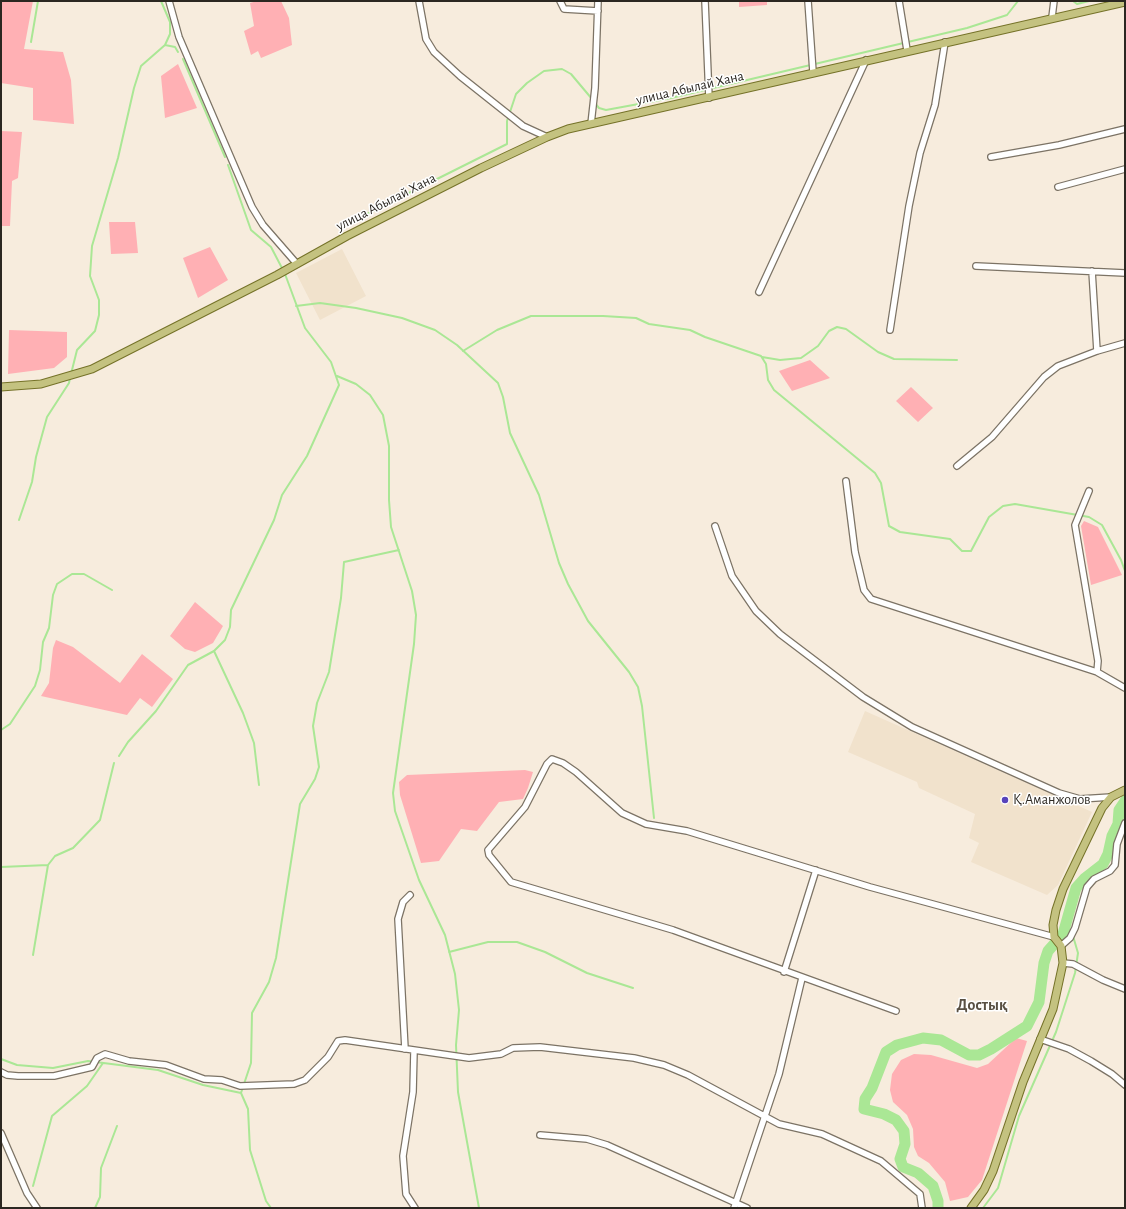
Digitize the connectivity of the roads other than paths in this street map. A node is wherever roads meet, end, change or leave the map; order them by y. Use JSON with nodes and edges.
{"nodes":[{"id":1,"x":169,"y":1,"type":"edge"},
{"id":2,"x":419,"y":1,"type":"edge"},
{"id":3,"x":560,"y":1,"type":"edge"},
{"id":4,"x":598,"y":1,"type":"edge"},
{"id":5,"x":705,"y":1,"type":"edge"},
{"id":6,"x":808,"y":1,"type":"edge"},
{"id":7,"x":899,"y":1,"type":"edge"},
{"id":8,"x":1054,"y":1,"type":"edge"},
{"id":9,"x":1125,"y":2,"type":"edge"},
{"id":10,"x":598,"y":11,"type":"junction"},
{"id":11,"x":1052,"y":17,"type":"junction"},
{"id":12,"x":945,"y":42,"type":"junction"},
{"id":13,"x":907,"y":50,"type":"junction"},
{"id":14,"x":866,"y":60,"type":"junction"},
{"id":15,"x":813,"y":72,"type":"junction"},
{"id":16,"x":709,"y":98,"type":"junction"},
{"id":17,"x":591,"y":124,"type":"junction"},
{"id":18,"x":1125,"y":129,"type":"edge"},
{"id":19,"x":547,"y":136,"type":"junction"},
{"id":20,"x":991,"y":157,"type":"dead end"},
{"id":21,"x":1125,"y":169,"type":"edge"},
{"id":22,"x":1058,"y":187,"type":"dead end"},
{"id":23,"x":297,"y":264,"type":"junction"},
{"id":24,"x":976,"y":266,"type":"dead end"},
{"id":25,"x":1092,"y":271,"type":"junction"},
{"id":26,"x":1125,"y":273,"type":"edge"},
{"id":27,"x":759,"y":292,"type":"dead end"},
{"id":28,"x":890,"y":330,"type":"dead end"},
{"id":29,"x":1125,"y":343,"type":"edge"},
{"id":30,"x":1097,"y":351,"type":"junction"},
{"id":31,"x":1,"y":387,"type":"edge"},
{"id":32,"x":957,"y":466,"type":"dead end"},
{"id":33,"x":846,"y":481,"type":"dead end"},
{"id":34,"x":1089,"y":491,"type":"dead end"},
{"id":35,"x":715,"y":526,"type":"dead end"},
{"id":36,"x":1097,"y":672,"type":"junction"},
{"id":37,"x":1125,"y":688,"type":"edge"},
{"id":38,"x":1125,"y":790,"type":"edge"},
{"id":39,"x":1111,"y":797,"type":"junction"},
{"id":40,"x":1125,"y":823,"type":"edge"},
{"id":41,"x":816,"y":870,"type":"junction"},
{"id":42,"x":410,"y":895,"type":"dead end"},
{"id":43,"x":1054,"y":937,"type":"junction"},
{"id":44,"x":1061,"y":946,"type":"junction"},
{"id":45,"x":1063,"y":963,"type":"junction"},
{"id":46,"x":784,"y":972,"type":"junction"},
{"id":47,"x":802,"y":978,"type":"junction"},
{"id":48,"x":1125,"y":989,"type":"edge"},
{"id":49,"x":896,"y":1011,"type":"dead end"},
{"id":50,"x":1040,"y":1039,"type":"junction"},
{"id":51,"x":405,"y":1050,"type":"junction"},
{"id":52,"x":414,"y":1051,"type":"junction"},
{"id":53,"x":1,"y":1072,"type":"edge"},
{"id":54,"x":1125,"y":1085,"type":"edge"},
{"id":55,"x":764,"y":1116,"type":"junction"},
{"id":56,"x":1,"y":1133,"type":"edge"},
{"id":57,"x":540,"y":1135,"type":"dead end"},
{"id":58,"x":735,"y":1206,"type":"edge"},
{"id":59,"x":37,"y":1208,"type":"edge"},
{"id":60,"x":415,"y":1208,"type":"edge"},
{"id":61,"x":747,"y":1208,"type":"edge"},
{"id":62,"x":922,"y":1208,"type":"edge"},
{"id":63,"x":971,"y":1208,"type":"edge"}],
"edges":[{"from":1,"to":23,"type":"street"},
{"from":2,"to":19,"type":"street"},
{"from":3,"to":10,"type":"street"},
{"from":4,"to":10,"type":"street"},
{"from":5,"to":16,"type":"street"},
{"from":6,"to":15,"type":"street"},
{"from":7,"to":13,"type":"street"},
{"from":8,"to":11,"type":"street"},
{"from":9,"to":11,"type":"main road","name":"улица Абылай Хана"},
{"from":10,"to":17,"type":"street"},
{"from":11,"to":12,"type":"main road","name":"улица Абылай Хана"},
{"from":12,"to":13,"type":"main road","name":"улица Абылай Хана"},
{"from":12,"to":28,"type":"street"},
{"from":13,"to":14,"type":"main road","name":"улица Абылай Хана"},
{"from":14,"to":15,"type":"main road","name":"улица Абылай Хана"},
{"from":14,"to":27,"type":"street"},
{"from":15,"to":16,"type":"main road","name":"улица Абылай Хана"},
{"from":16,"to":17,"type":"main road","name":"улица Абылай Хана"},
{"from":17,"to":19,"type":"main road","name":"улица Абылай Хана"},
{"from":18,"to":20,"type":"street"},
{"from":19,"to":23,"type":"main road","name":"улица Абылай Хана"},
{"from":21,"to":22,"type":"street"},
{"from":23,"to":31,"type":"main road","name":"улица Абылай Хана"},
{"from":24,"to":25,"type":"street"},
{"from":25,"to":26,"type":"street"},
{"from":25,"to":30,"type":"street"},
{"from":29,"to":30,"type":"street"},
{"from":30,"to":32,"type":"street"},
{"from":33,"to":36,"type":"street"},
{"from":34,"to":36,"type":"street"},
{"from":35,"to":39,"type":"street"},
{"from":36,"to":37,"type":"street"},
{"from":38,"to":39,"type":"main road"},
{"from":39,"to":43,"type":"main road"},
{"from":40,"to":44,"type":"street"},
{"from":41,"to":43,"type":"street"},
{"from":41,"to":46,"type":"street"},
{"from":41,"to":46,"type":"street"},
{"from":42,"to":51,"type":"street"},
{"from":43,"to":44,"type":"main road"},
{"from":44,"to":45,"type":"main road"},
{"from":45,"to":48,"type":"street"},
{"from":45,"to":50,"type":"main road"},
{"from":46,"to":47,"type":"street"},
{"from":47,"to":49,"type":"street"},
{"from":47,"to":55,"type":"street"},
{"from":50,"to":54,"type":"street"},
{"from":50,"to":63,"type":"main road"},
{"from":51,"to":52,"type":"street"},
{"from":51,"to":53,"type":"street"},
{"from":52,"to":55,"type":"street"},
{"from":52,"to":60,"type":"street"},
{"from":55,"to":58,"type":"street"},
{"from":55,"to":62,"type":"street"},
{"from":56,"to":59,"type":"street"},
{"from":57,"to":58,"type":"street"},
{"from":58,"to":61,"type":"street"}]}
